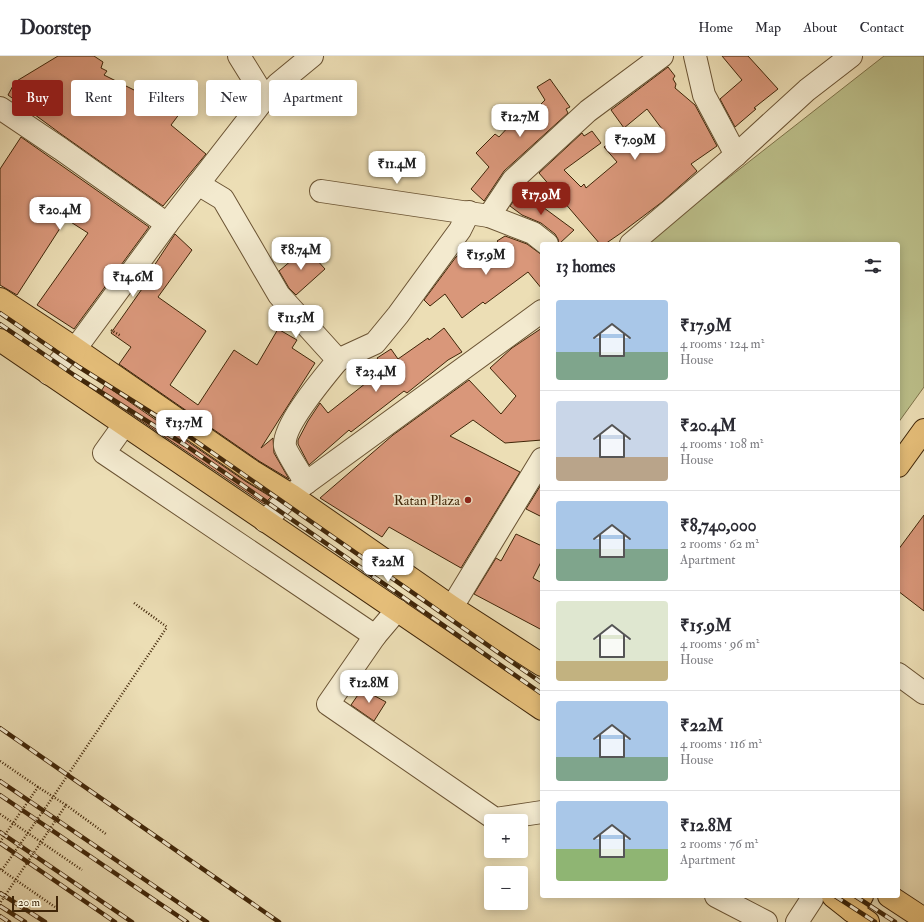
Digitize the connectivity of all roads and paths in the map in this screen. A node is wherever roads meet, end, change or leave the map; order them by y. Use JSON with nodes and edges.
{"nodes":[{"id":1,"x":239,"y":56,"type":"edge"},
{"id":2,"x":312,"y":56,"type":"edge"},
{"id":3,"x":662,"y":56,"type":"edge"},
{"id":4,"x":695,"y":56,"type":"edge"},
{"id":5,"x":851,"y":56,"type":"edge"},
{"id":6,"x":264,"y":98,"type":"junction"},
{"id":7,"x":0,"y":108,"type":"edge"},
{"id":8,"x":736,"y":155,"type":"junction"},
{"id":9,"x":198,"y":184,"type":"junction"},
{"id":10,"x":322,"y":191,"type":"dead end"},
{"id":11,"x":479,"y":214,"type":"junction"},
{"id":12,"x":167,"y":224,"type":"junction"},
{"id":13,"x":544,"y":242,"type":"edge"},
{"id":14,"x":633,"y":242,"type":"edge"},
{"id":15,"x":0,"y":299,"type":"edge"},
{"id":16,"x":540,"y":312,"type":"edge"},
{"id":17,"x":0,"y":340,"type":"edge"},
{"id":18,"x":73,"y":347,"type":"junction"},
{"id":19,"x":338,"y":360,"type":"junction"},
{"id":20,"x":49,"y":374,"type":"junction"},
{"id":21,"x":124,"y":425,"type":"junction"},
{"id":22,"x":924,"y":431,"type":"edge"},
{"id":23,"x":540,"y":462,"type":"edge"},
{"id":24,"x":900,"y":463,"type":"edge"},
{"id":25,"x":298,"y":489,"type":"junction"},
{"id":26,"x":265,"y":521,"type":"junction"},
{"id":27,"x":134,"y":603,"type":"dead end"},
{"id":28,"x":452,"y":607,"type":"junction"},
{"id":29,"x":397,"y":610,"type":"junction"},
{"id":30,"x":375,"y":636,"type":"junction"},
{"id":31,"x":540,"y":664,"type":"edge"},
{"id":32,"x":900,"y":675,"type":"edge"},
{"id":33,"x":924,"y":693,"type":"edge"},
{"id":34,"x":540,"y":707,"type":"edge"},
{"id":35,"x":0,"y":761,"type":"edge"},
{"id":36,"x":38,"y":787,"type":"junction"},
{"id":37,"x":53,"y":797,"type":"junction"},
{"id":38,"x":66,"y":805,"type":"junction"},
{"id":39,"x":540,"y":812,"type":"edge"},
{"id":40,"x":0,"y":814,"type":"edge"},
{"id":41,"x":12,"y":823,"type":"junction"},
{"id":42,"x":28,"y":833,"type":"junction"},
{"id":43,"x":106,"y":834,"type":"dead end"},
{"id":44,"x":0,"y":842,"type":"edge"},
{"id":45,"x":41,"y":842,"type":"junction"},
{"id":46,"x":1,"y":870,"type":"edge"},
{"id":47,"x":82,"y":870,"type":"dead end"},
{"id":48,"x":16,"y":880,"type":"junction"},
{"id":49,"x":720,"y":898,"type":"edge"},
{"id":50,"x":823,"y":898,"type":"edge"},
{"id":51,"x":892,"y":898,"type":"edge"},
{"id":52,"x":0,"y":903,"type":"edge"},
{"id":53,"x":55,"y":907,"type":"dead end"},
{"id":54,"x":861,"y":910,"type":"edge"},
{"id":55,"x":924,"y":919,"type":"edge"},
{"id":56,"x":766,"y":922,"type":"edge"},
{"id":57,"x":797,"y":922,"type":"edge"}],
"edges":[{"from":1,"to":6,"type":"street"},
{"from":2,"to":6,"type":"street"},
{"from":3,"to":11,"type":"street"},
{"from":4,"to":8,"type":"street"},
{"from":5,"to":8,"type":"street"},
{"from":6,"to":9,"type":"street"},
{"from":7,"to":12,"type":"street"},
{"from":8,"to":14,"type":"street"},
{"from":9,"to":12,"type":"street"},
{"from":9,"to":19,"type":"street"},
{"from":10,"to":11,"type":"street"},
{"from":11,"to":13,"type":"street"},
{"from":11,"to":19,"type":"street"},
{"from":12,"to":18,"type":"street"},
{"from":15,"to":18,"type":"main road"},
{"from":16,"to":25,"type":"street"},
{"from":17,"to":20,"type":"main road"},
{"from":18,"to":20,"type":"street"},
{"from":18,"to":25,"type":"main road"},
{"from":19,"to":25,"type":"street"},
{"from":20,"to":21,"type":"main road"},
{"from":21,"to":26,"type":"main road"},
{"from":21,"to":30,"type":"street"},
{"from":22,"to":24,"type":"main road"},
{"from":23,"to":28,"type":"street"},
{"from":25,"to":26,"type":"street"},
{"from":25,"to":28,"type":"main road"},
{"from":26,"to":29,"type":"main road"},
{"from":27,"to":37,"type":"path","bridge":true},
{"from":28,"to":31,"type":"main road"},
{"from":29,"to":30,"type":"street"},
{"from":29,"to":34,"type":"main road"},
{"from":30,"to":39,"type":"street"},
{"from":32,"to":33,"type":"street"},
{"from":35,"to":36,"type":"path"},
{"from":36,"to":37,"type":"path","bridge":true},
{"from":36,"to":41,"type":"path","bridge":true},
{"from":37,"to":38,"type":"path","bridge":true},
{"from":37,"to":42,"type":"path","bridge":true},
{"from":38,"to":43,"type":"path"},
{"from":38,"to":45,"type":"path","bridge":true},
{"from":40,"to":41,"type":"path"},
{"from":41,"to":42,"type":"path"},
{"from":41,"to":44,"type":"path","bridge":true},
{"from":42,"to":45,"type":"path"},
{"from":42,"to":46,"type":"path","bridge":true},
{"from":45,"to":47,"type":"path"},
{"from":45,"to":48,"type":"path","bridge":true},
{"from":46,"to":48,"type":"path"},
{"from":48,"to":52,"type":"path","bridge":true},
{"from":48,"to":53,"type":"path"},
{"from":49,"to":56,"type":"street"},
{"from":50,"to":54,"type":"main road"},
{"from":50,"to":57,"type":"street"},
{"from":51,"to":55,"type":"main road"}]}
